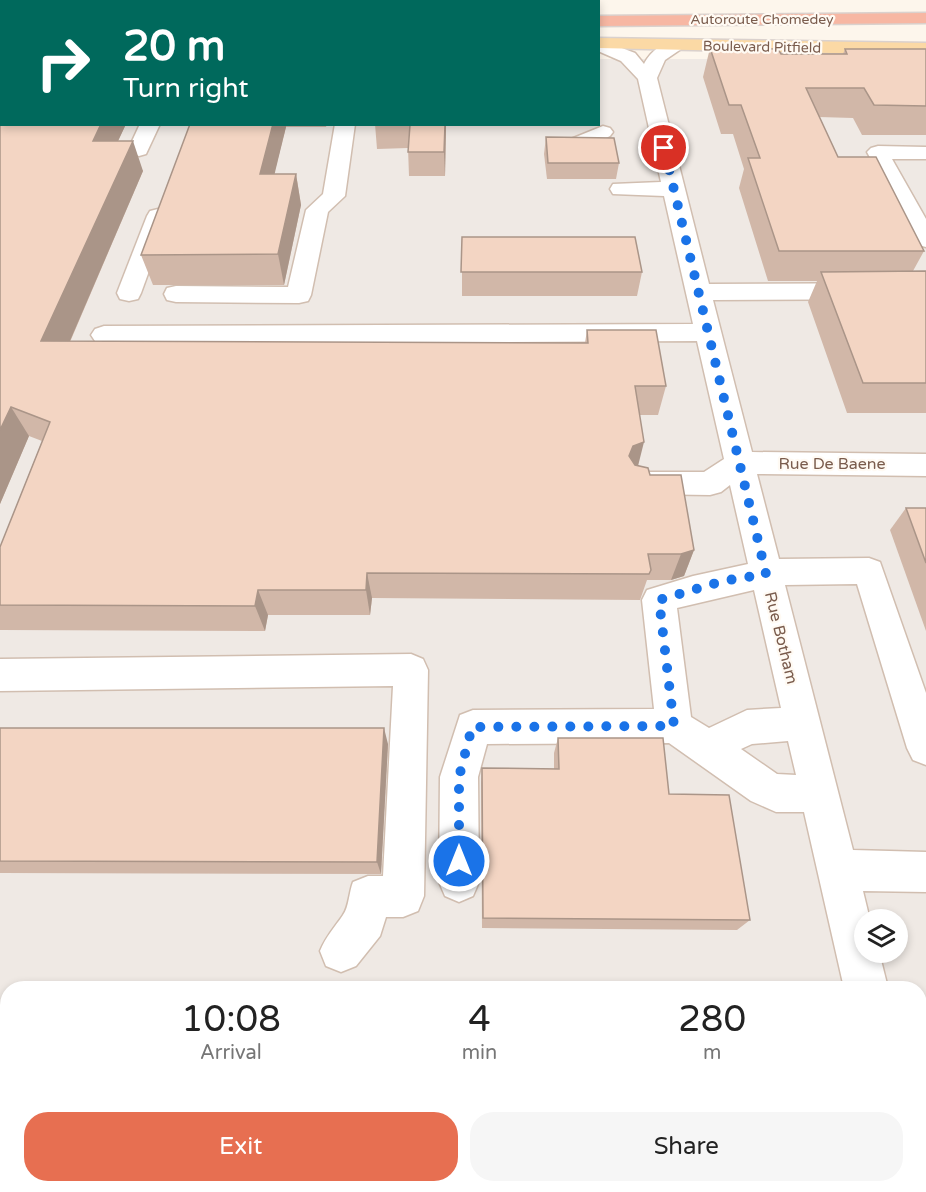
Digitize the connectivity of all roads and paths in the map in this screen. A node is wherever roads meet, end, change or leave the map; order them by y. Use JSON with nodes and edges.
{"nodes":[{"id":1,"x":926,"y":18,"type":"edge"},
{"id":2,"x":832,"y":19,"type":"junction"},
{"id":3,"x":600,"y":21,"type":"edge"},
{"id":4,"x":926,"y":27,"type":"edge"},
{"id":5,"x":600,"y":44,"type":"edge"},
{"id":6,"x":600,"y":45,"type":"edge"},
{"id":7,"x":678,"y":45,"type":"junction"},
{"id":8,"x":926,"y":49,"type":"edge"},
{"id":9,"x":646,"y":78,"type":"junction"},
{"id":10,"x":149,"y":126,"type":"edge"},
{"id":11,"x":345,"y":126,"type":"edge"},
{"id":12,"x":139,"y":150,"type":"dead end"},
{"id":13,"x":926,"y":153,"type":"edge"},
{"id":14,"x":621,"y":189,"type":"dead end"},
{"id":15,"x":674,"y":189,"type":"junction"},
{"id":16,"x":167,"y":192,"type":"edge"},
{"id":17,"x":903,"y":200,"type":"junction"},
{"id":18,"x":926,"y":200,"type":"edge"},
{"id":19,"x":926,"y":240,"type":"edge"},
{"id":20,"x":926,"y":291,"type":"edge"},
{"id":21,"x":699,"y":292,"type":"junction"},
{"id":22,"x":129,"y":293,"type":"dead end"},
{"id":23,"x":176,"y":294,"type":"dead end"},
{"id":24,"x":708,"y":332,"type":"junction"},
{"id":25,"x":104,"y":335,"type":"dead end"},
{"id":26,"x":739,"y":463,"type":"junction"},
{"id":27,"x":926,"y":465,"type":"edge"},
{"id":28,"x":639,"y":483,"type":"edge"},
{"id":29,"x":766,"y":574,"type":"junction"},
{"id":30,"x":0,"y":675,"type":"edge"},
{"id":31,"x":802,"y":723,"type":"junction"},
{"id":32,"x":674,"y":726,"type":"junction"},
{"id":33,"x":708,"y":748,"type":"junction"},
{"id":34,"x":926,"y":748,"type":"edge"},
{"id":35,"x":819,"y":794,"type":"junction"},
{"id":36,"x":837,"y":870,"type":"junction"},
{"id":37,"x":926,"y":872,"type":"edge"},
{"id":38,"x":459,"y":882,"type":"dead end"},
{"id":39,"x":341,"y":951,"type":"dead end"},
{"id":40,"x":864,"y":981,"type":"edge"}],
"edges":[{"from":1,"to":2,"type":"highway","name":"Autoroute Chomedey"},
{"from":2,"to":3,"type":"highway","name":"Autoroute Chomedey"},
{"from":2,"to":4,"type":"highway"},
{"from":5,"to":7,"type":"main road","name":"Boulevard Pitfield"},
{"from":6,"to":9,"type":"street","name":"Rue Botham"},
{"from":7,"to":8,"type":"main road","name":"Boulevard Pitfield"},
{"from":7,"to":9,"type":"street"},
{"from":9,"to":15,"type":"street","name":"Rue Botham"},
{"from":10,"to":12,"type":"street"},
{"from":11,"to":23,"type":"street"},
{"from":13,"to":17,"type":"street"},
{"from":14,"to":15,"type":"street"},
{"from":15,"to":21,"type":"street","name":"Rue Botham"},
{"from":16,"to":22,"type":"street"},
{"from":17,"to":18,"type":"street"},
{"from":17,"to":19,"type":"street"},
{"from":20,"to":21,"type":"street"},
{"from":21,"to":24,"type":"street","name":"Rue Botham"},
{"from":24,"to":25,"type":"street"},
{"from":24,"to":26,"type":"street","name":"Rue Botham"},
{"from":26,"to":27,"type":"street","name":"Rue De Baene"},
{"from":26,"to":28,"type":"street"},
{"from":26,"to":29,"type":"street","name":"Rue Botham"},
{"from":29,"to":31,"type":"street","name":"Rue Botham"},
{"from":29,"to":32,"type":"street"},
{"from":29,"to":34,"type":"street"},
{"from":30,"to":39,"type":"street"},
{"from":31,"to":33,"type":"street"},
{"from":31,"to":35,"type":"street","name":"Rue Botham"},
{"from":32,"to":33,"type":"street"},
{"from":32,"to":38,"type":"street"},
{"from":33,"to":35,"type":"street"},
{"from":35,"to":36,"type":"street","name":"Rue Botham"},
{"from":36,"to":37,"type":"street"},
{"from":36,"to":40,"type":"street","name":"Rue Botham"}]}
